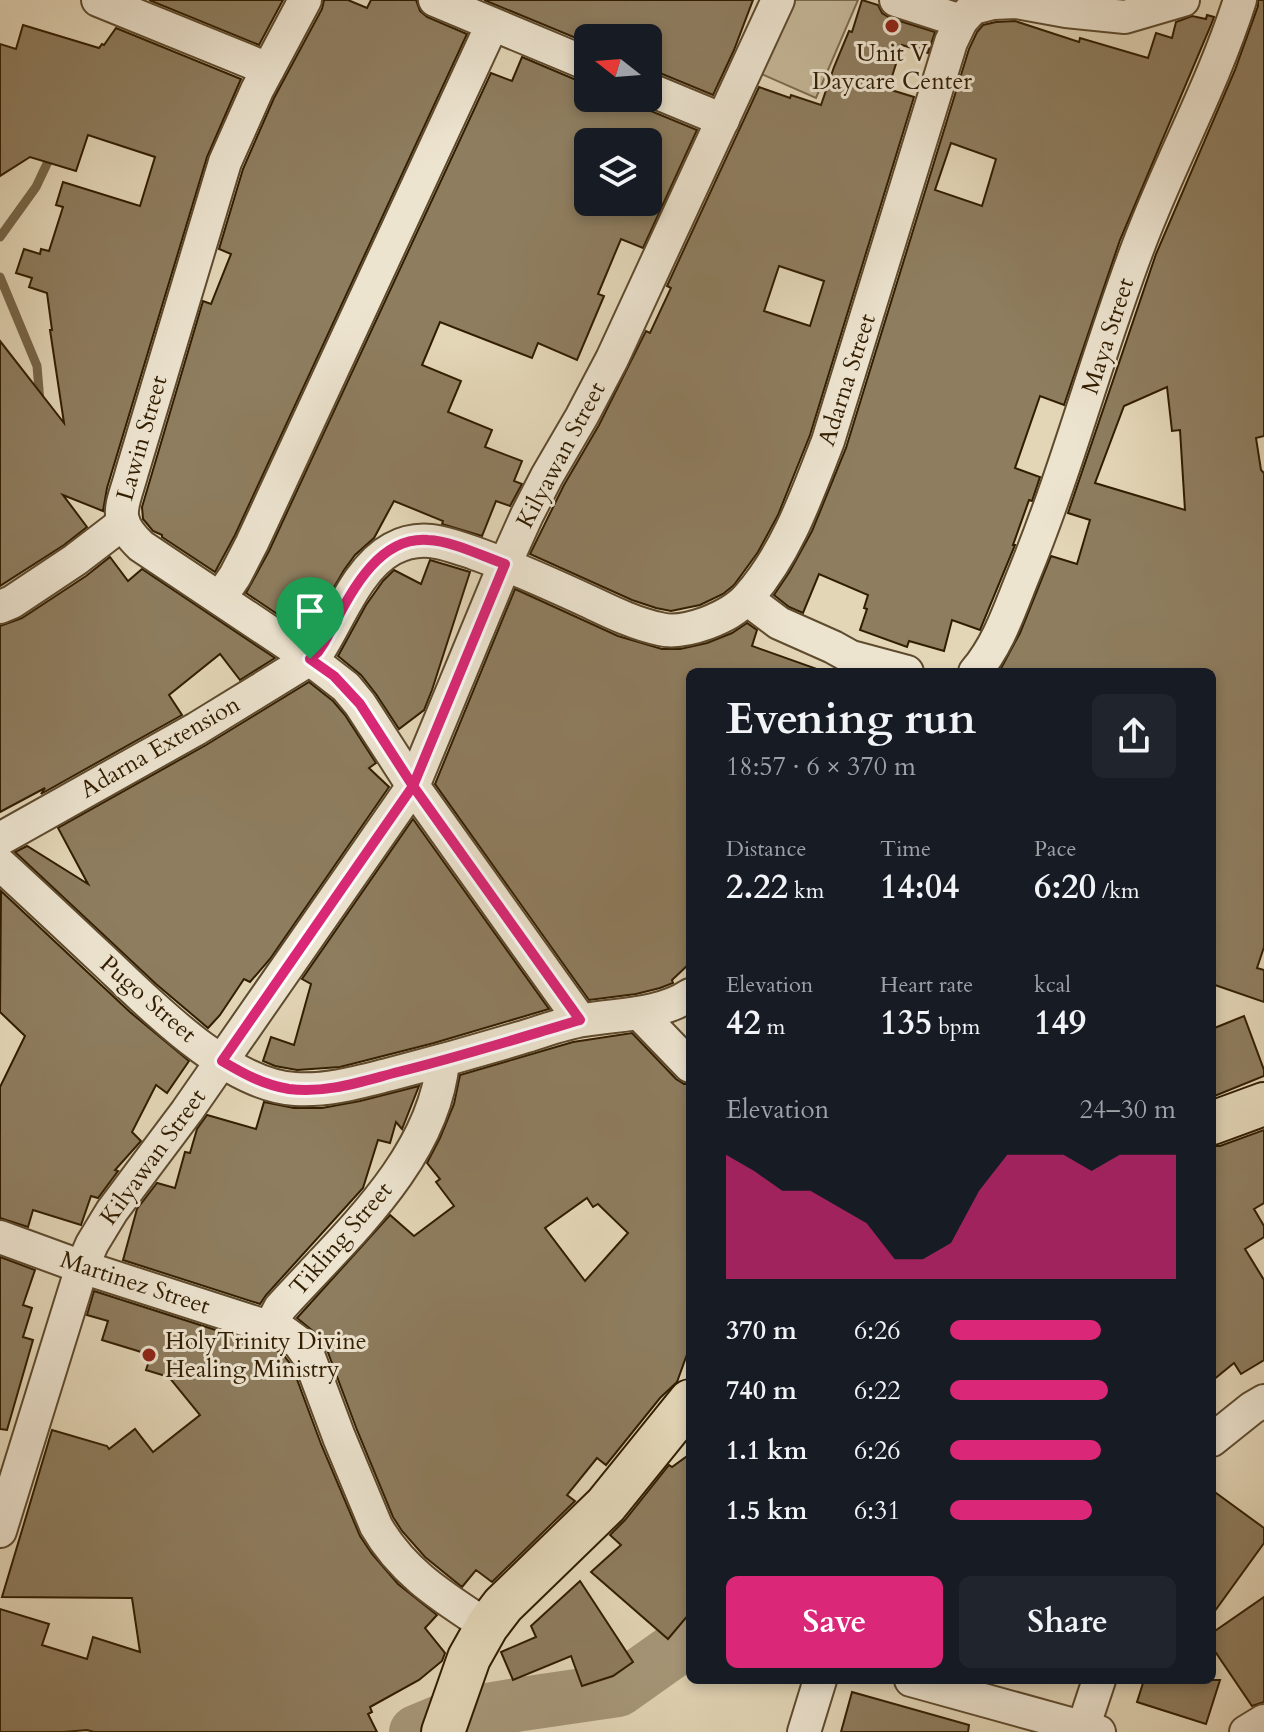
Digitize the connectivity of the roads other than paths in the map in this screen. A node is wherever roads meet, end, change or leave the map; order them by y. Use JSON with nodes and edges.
{"nodes":[{"id":1,"x":98,"y":0,"type":"edge"},
{"id":2,"x":305,"y":0,"type":"edge"},
{"id":3,"x":435,"y":0,"type":"edge"},
{"id":4,"x":778,"y":0,"type":"edge"},
{"id":5,"x":896,"y":0,"type":"edge"},
{"id":6,"x":1183,"y":0,"type":"edge"},
{"id":7,"x":1240,"y":0,"type":"edge"},
{"id":8,"x":961,"y":21,"type":"junction"},
{"id":9,"x":492,"y":25,"type":"junction"},
{"id":10,"x":574,"y":58,"type":"edge"},
{"id":11,"x":268,"y":69,"type":"junction"},
{"id":12,"x":662,"y":95,"type":"edge"},
{"id":13,"x":723,"y":120,"type":"junction"},
{"id":14,"x":122,"y":524,"type":"junction"},
{"id":15,"x":406,"y":542,"type":"joint"},
{"id":16,"x":505,"y":564,"type":"junction"},
{"id":17,"x":220,"y":598,"type":"junction"},
{"id":18,"x":747,"y":599,"type":"junction"},
{"id":19,"x":0,"y":607,"type":"edge"},
{"id":20,"x":310,"y":659,"type":"junction"},
{"id":21,"x":849,"y":664,"type":"edge"},
{"id":22,"x":878,"y":668,"type":"edge"},
{"id":23,"x":979,"y":668,"type":"edge"},
{"id":24,"x":413,"y":786,"type":"junction"},
{"id":25,"x":0,"y":839,"type":"edge"},
{"id":26,"x":0,"y":864,"type":"edge"},
{"id":27,"x":686,"y":997,"type":"edge"},
{"id":28,"x":639,"y":1013,"type":"junction"},
{"id":29,"x":580,"y":1020,"type":"junction"},
{"id":30,"x":222,"y":1061,"type":"junction"},
{"id":31,"x":443,"y":1061,"type":"junction"},
{"id":32,"x":686,"y":1062,"type":"edge"},
{"id":33,"x":1264,"y":1104,"type":"edge"},
{"id":34,"x":1216,"y":1122,"type":"edge"},
{"id":35,"x":0,"y":1237,"type":"edge"},
{"id":36,"x":82,"y":1267,"type":"junction"},
{"id":37,"x":270,"y":1327,"type":"junction"},
{"id":38,"x":1264,"y":1401,"type":"edge"},
{"id":39,"x":686,"y":1406,"type":"edge"},
{"id":40,"x":1216,"y":1437,"type":"edge"},
{"id":41,"x":0,"y":1531,"type":"edge"},
{"id":42,"x":487,"y":1626,"type":"junction"},
{"id":43,"x":819,"y":1684,"type":"edge"},
{"id":44,"x":925,"y":1684,"type":"edge"},
{"id":45,"x":1098,"y":1684,"type":"edge"},
{"id":46,"x":1264,"y":1721,"type":"edge"},
{"id":47,"x":1091,"y":1730,"type":"edge"},
{"id":48,"x":443,"y":1732,"type":"edge"},
{"id":49,"x":804,"y":1732,"type":"edge"},
{"id":50,"x":1246,"y":1732,"type":"edge"}],
"edges":[{"from":1,"to":11,"type":"street"},
{"from":2,"to":11,"type":"street","name":"Lawin Street"},
{"from":3,"to":9,"type":"street"},
{"from":4,"to":13,"type":"street","name":"Kilyawan Street"},
{"from":5,"to":8,"type":"street"},
{"from":6,"to":8,"type":"street"},
{"from":7,"to":23,"type":"street","name":"Maya Street"},
{"from":8,"to":18,"type":"street","name":"Adarna Street"},
{"from":9,"to":10,"type":"street"},
{"from":9,"to":17,"type":"street"},
{"from":11,"to":14,"type":"street","name":"Lawin Street"},
{"from":12,"to":13,"type":"street"},
{"from":13,"to":16,"type":"street","name":"Kilyawan Street"},
{"from":14,"to":17,"type":"street","name":"Lawin Street"},
{"from":14,"to":19,"type":"street"},
{"from":15,"to":16,"type":"street","name":"Adarna Street"},
{"from":15,"to":20,"type":"street","name":"Adarna Extension"},
{"from":16,"to":18,"type":"street","name":"Adarna Street"},
{"from":16,"to":24,"type":"street","name":"Kilyawan Street"},
{"from":17,"to":20,"type":"street","name":"Lawin Street"},
{"from":18,"to":21,"type":"street"},
{"from":20,"to":24,"type":"street","name":"Lawin Street"},
{"from":20,"to":25,"type":"street","name":"Adarna Extension"},
{"from":21,"to":22,"type":"street"},
{"from":24,"to":29,"type":"street","name":"Lawin Street"},
{"from":24,"to":30,"type":"street","name":"Kilyawan Street"},
{"from":26,"to":30,"type":"street","name":"Pugo Street"},
{"from":27,"to":28,"type":"street","name":"Pugo Street"},
{"from":28,"to":29,"type":"street","name":"Pugo Street"},
{"from":28,"to":32,"type":"street"},
{"from":29,"to":31,"type":"street","name":"Pugo Street"},
{"from":30,"to":31,"type":"street","name":"Pugo Street"},
{"from":30,"to":36,"type":"street","name":"Kilyawan Street"},
{"from":31,"to":37,"type":"street","name":"Tikling Street"},
{"from":33,"to":34,"type":"main road"},
{"from":35,"to":36,"type":"street","name":"Martinez Street"},
{"from":36,"to":37,"type":"street","name":"Martinez Street"},
{"from":36,"to":41,"type":"street","name":"Kilyawan Street"},
{"from":37,"to":42,"type":"street","name":"Martinez Street"},
{"from":38,"to":40,"type":"street"},
{"from":39,"to":42,"type":"main road"},
{"from":42,"to":48,"type":"main road"},
{"from":43,"to":49,"type":"street"},
{"from":44,"to":47,"type":"street"},
{"from":45,"to":47,"type":"street"},
{"from":46,"to":50,"type":"street"}]}
